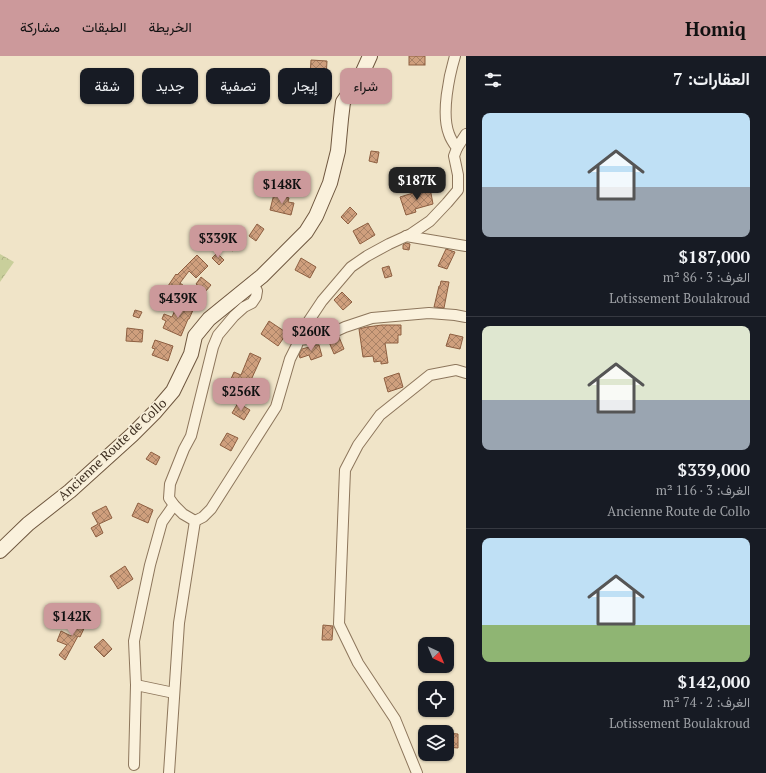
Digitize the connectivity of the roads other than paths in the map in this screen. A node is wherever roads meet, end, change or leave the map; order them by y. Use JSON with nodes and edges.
{"nodes":[{"id":1,"x":370,"y":56,"type":"edge"},
{"id":2,"x":455,"y":56,"type":"edge"},
{"id":3,"x":466,"y":134,"type":"edge"},
{"id":4,"x":457,"y":148,"type":"junction"},
{"id":5,"x":462,"y":191,"type":"edge"},
{"id":6,"x":406,"y":236,"type":"junction"},
{"id":7,"x":466,"y":246,"type":"edge"},
{"id":8,"x":253,"y":283,"type":"junction"},
{"id":9,"x":466,"y":317,"type":"edge"},
{"id":10,"x":298,"y":340,"type":"junction"},
{"id":11,"x":466,"y":373,"type":"edge"},
{"id":12,"x":174,"y":505,"type":"junction"},
{"id":13,"x":195,"y":521,"type":"junction"},
{"id":14,"x":0,"y":551,"type":"edge"},
{"id":15,"x":136,"y":685,"type":"junction"},
{"id":16,"x":174,"y":693,"type":"junction"},
{"id":17,"x":134,"y":765,"type":"dead end"},
{"id":18,"x":169,"y":773,"type":"edge"},
{"id":19,"x":417,"y":773,"type":"edge"}],
"edges":[{"from":1,"to":8,"type":"main road","name":"Ancienne Route de Collo"},
{"from":2,"to":4,"type":"street"},
{"from":3,"to":4,"type":"street"},
{"from":4,"to":5,"type":"street"},
{"from":5,"to":6,"type":"street"},
{"from":6,"to":7,"type":"street"},
{"from":6,"to":10,"type":"street"},
{"from":8,"to":12,"type":"street"},
{"from":8,"to":14,"type":"main road","name":"Ancienne Route de Collo"},
{"from":9,"to":10,"type":"street"},
{"from":10,"to":13,"type":"street"},
{"from":11,"to":19,"type":"street"},
{"from":12,"to":13,"type":"street"},
{"from":12,"to":15,"type":"street"},
{"from":13,"to":16,"type":"street"},
{"from":15,"to":16,"type":"street"},
{"from":15,"to":17,"type":"street"},
{"from":16,"to":18,"type":"street"}]}
